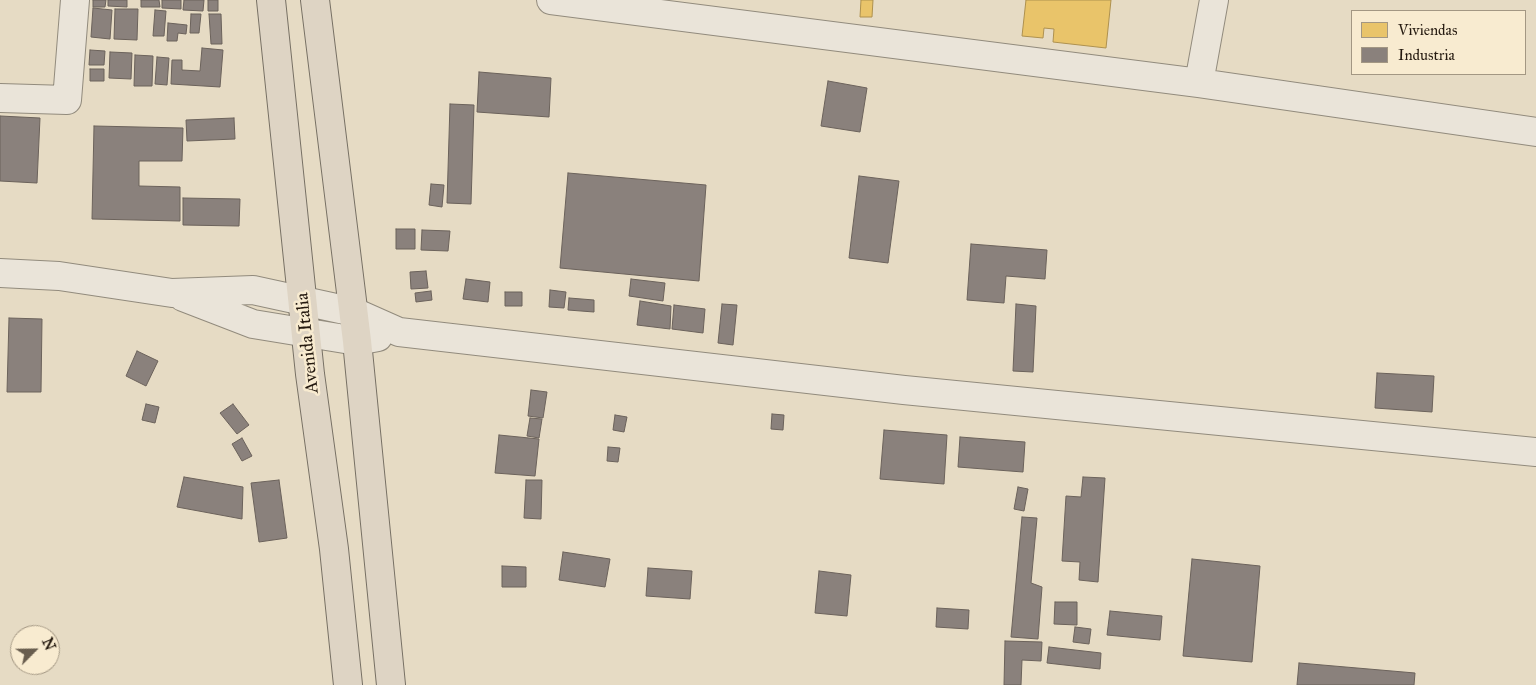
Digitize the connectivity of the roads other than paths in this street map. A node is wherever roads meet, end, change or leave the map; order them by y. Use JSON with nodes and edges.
{"nodes":[{"id":1,"x":75,"y":0,"type":"edge"},
{"id":2,"x":271,"y":0,"type":"edge"},
{"id":3,"x":315,"y":0,"type":"edge"},
{"id":4,"x":551,"y":0,"type":"edge"},
{"id":5,"x":1214,"y":0,"type":"edge"},
{"id":6,"x":1199,"y":83,"type":"junction"},
{"id":7,"x":0,"y":98,"type":"edge"},
{"id":8,"x":1536,"y":132,"type":"edge"},
{"id":9,"x":0,"y":273,"type":"edge"},
{"id":10,"x":172,"y":293,"type":"junction"},
{"id":11,"x":303,"y":300,"type":"junction"},
{"id":12,"x":354,"y":312,"type":"junction"},
{"id":13,"x":306,"y":332,"type":"junction"},
{"id":14,"x":400,"y":332,"type":"junction"},
{"id":15,"x":358,"y":341,"type":"junction"},
{"id":16,"x":1536,"y":452,"type":"edge"},
{"id":17,"x":348,"y":685,"type":"edge"},
{"id":18,"x":391,"y":685,"type":"edge"}],
"edges":[{"from":1,"to":7,"type":"street"},
{"from":2,"to":11,"type":"main road","name":"Avenida Italia"},
{"from":3,"to":12,"type":"main road"},
{"from":4,"to":6,"type":"street"},
{"from":5,"to":6,"type":"street"},
{"from":6,"to":8,"type":"street"},
{"from":9,"to":10,"type":"street"},
{"from":10,"to":11,"type":"street"},
{"from":10,"to":13,"type":"street"},
{"from":11,"to":12,"type":"street"},
{"from":11,"to":13,"type":"main road","name":"Avenida Italia"},
{"from":12,"to":14,"type":"street"},
{"from":12,"to":15,"type":"main road"},
{"from":13,"to":15,"type":"street"},
{"from":13,"to":17,"type":"main road","name":"Avenida Italia"},
{"from":14,"to":15,"type":"street"},
{"from":14,"to":16,"type":"street"},
{"from":15,"to":18,"type":"main road"}]}
